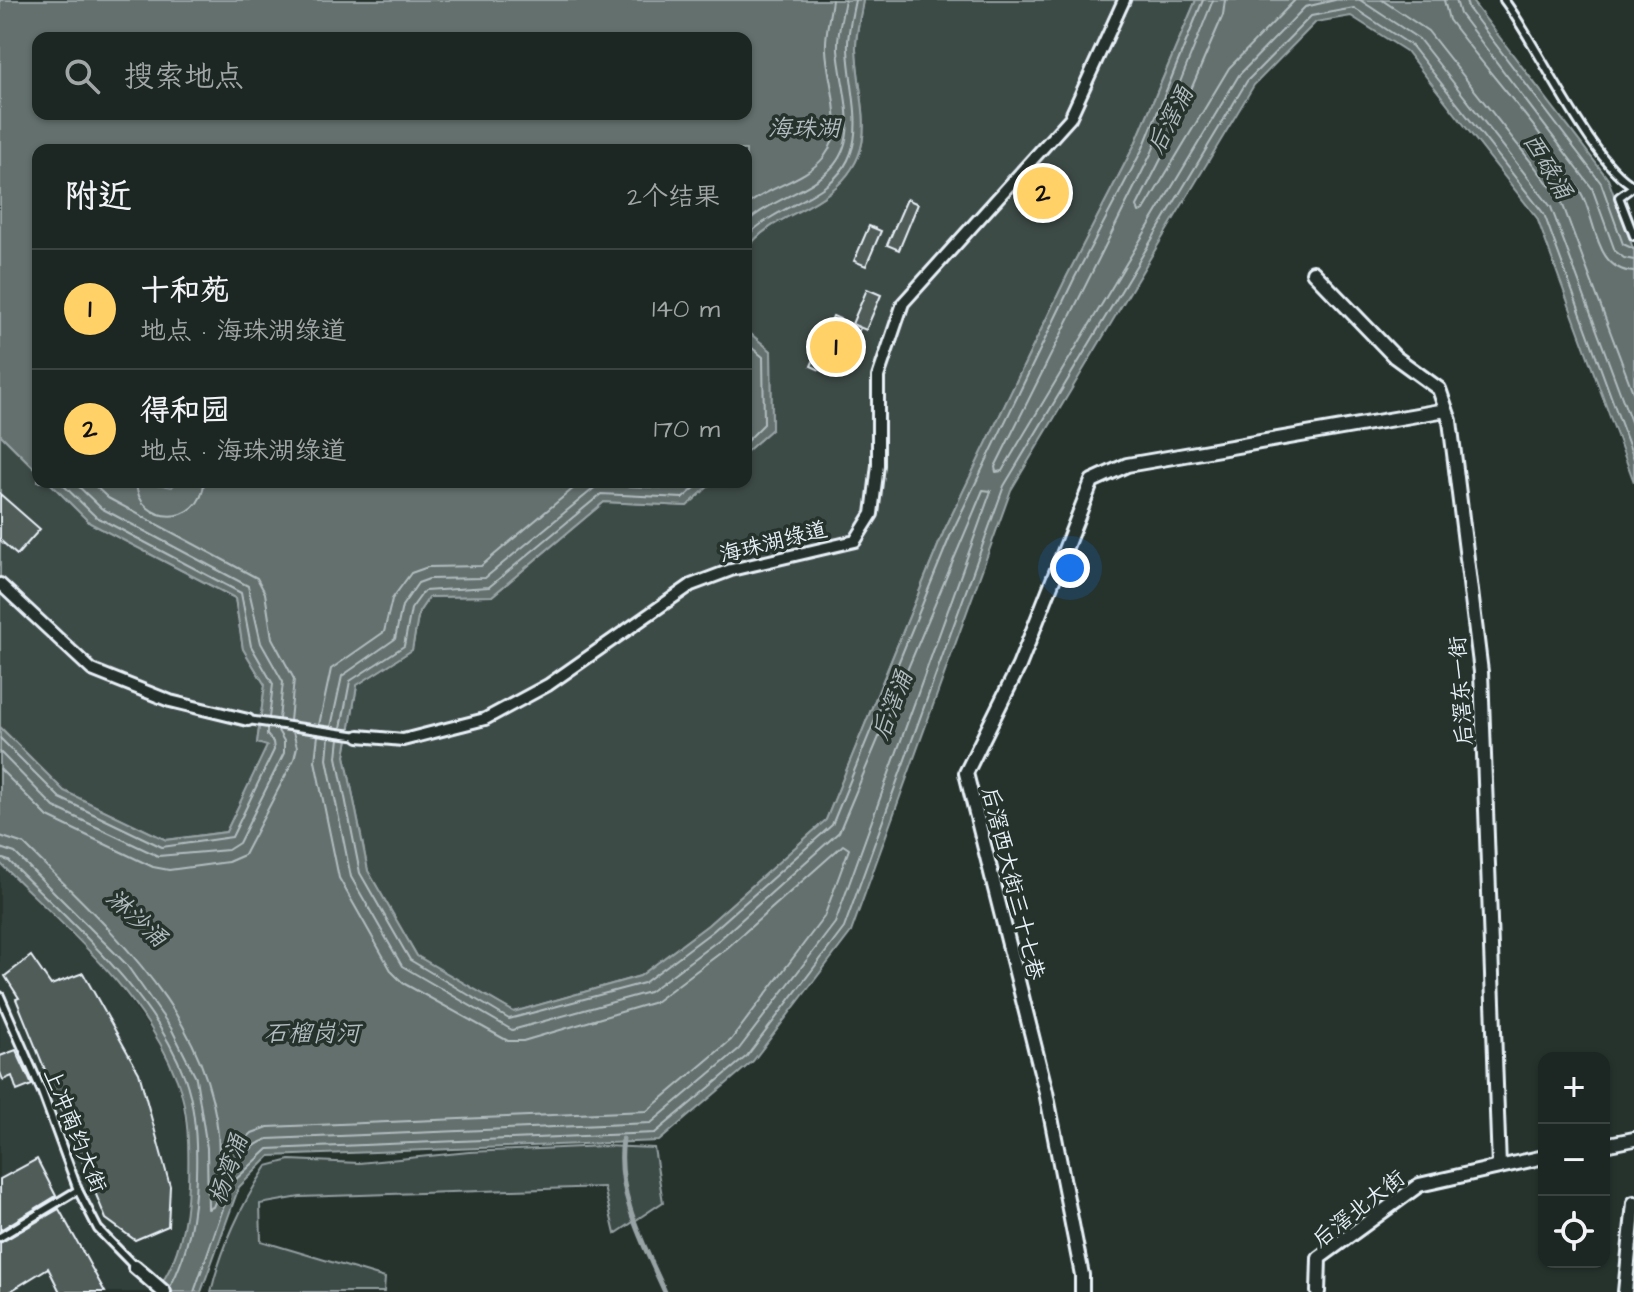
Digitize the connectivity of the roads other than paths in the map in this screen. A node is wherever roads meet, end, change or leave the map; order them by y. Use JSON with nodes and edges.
{"nodes":[{"id":1,"x":1124,"y":0,"type":"edge"},
{"id":2,"x":1504,"y":0,"type":"edge"},
{"id":3,"x":1634,"y":186,"type":"edge"},
{"id":4,"x":1634,"y":236,"type":"edge"},
{"id":5,"x":1313,"y":272,"type":"dead end"},
{"id":6,"x":1446,"y":410,"type":"junction"},
{"id":7,"x":0,"y":584,"type":"edge"},
{"id":8,"x":248,"y":720,"type":"joint"},
{"id":9,"x":359,"y":736,"type":"joint"},
{"id":10,"x":0,"y":996,"type":"edge"},
{"id":11,"x":1634,"y":1139,"type":"edge"},
{"id":12,"x":1610,"y":1144,"type":"edge"},
{"id":13,"x":1538,"y":1158,"type":"edge"},
{"id":14,"x":1499,"y":1167,"type":"junction"},
{"id":15,"x":78,"y":1190,"type":"junction"},
{"id":16,"x":1634,"y":1203,"type":"edge"},
{"id":17,"x":0,"y":1237,"type":"edge"},
{"id":18,"x":135,"y":1267,"type":"joint"},
{"id":19,"x":164,"y":1292,"type":"edge"},
{"id":20,"x":1082,"y":1292,"type":"edge"},
{"id":21,"x":1318,"y":1292,"type":"edge"},
{"id":22,"x":1625,"y":1292,"type":"edge"}],
"edges":[{"from":1,"to":9,"type":"street","name":"海珠湖绿道"},
{"from":2,"to":3,"type":"lane"},
{"from":3,"to":4,"type":"lane"},
{"from":5,"to":6,"type":"street","name":"后滘东一街"},
{"from":6,"to":14,"type":"street","name":"后滘东一街"},
{"from":6,"to":20,"type":"street","name":"后滘西大街三十七巷"},
{"from":7,"to":8,"type":"street"},
{"from":8,"to":9,"type":"lane"},
{"from":10,"to":15,"type":"lane","name":"上冲南约大街"},
{"from":11,"to":12,"type":"street"},
{"from":13,"to":14,"type":"street","name":"后滘北大街"},
{"from":14,"to":21,"type":"street","name":"后滘北大街"},
{"from":15,"to":17,"type":"lane"},
{"from":15,"to":18,"type":"lane","name":"上冲南约大街"},
{"from":16,"to":22,"type":"street"},
{"from":18,"to":19,"type":"street"}]}
